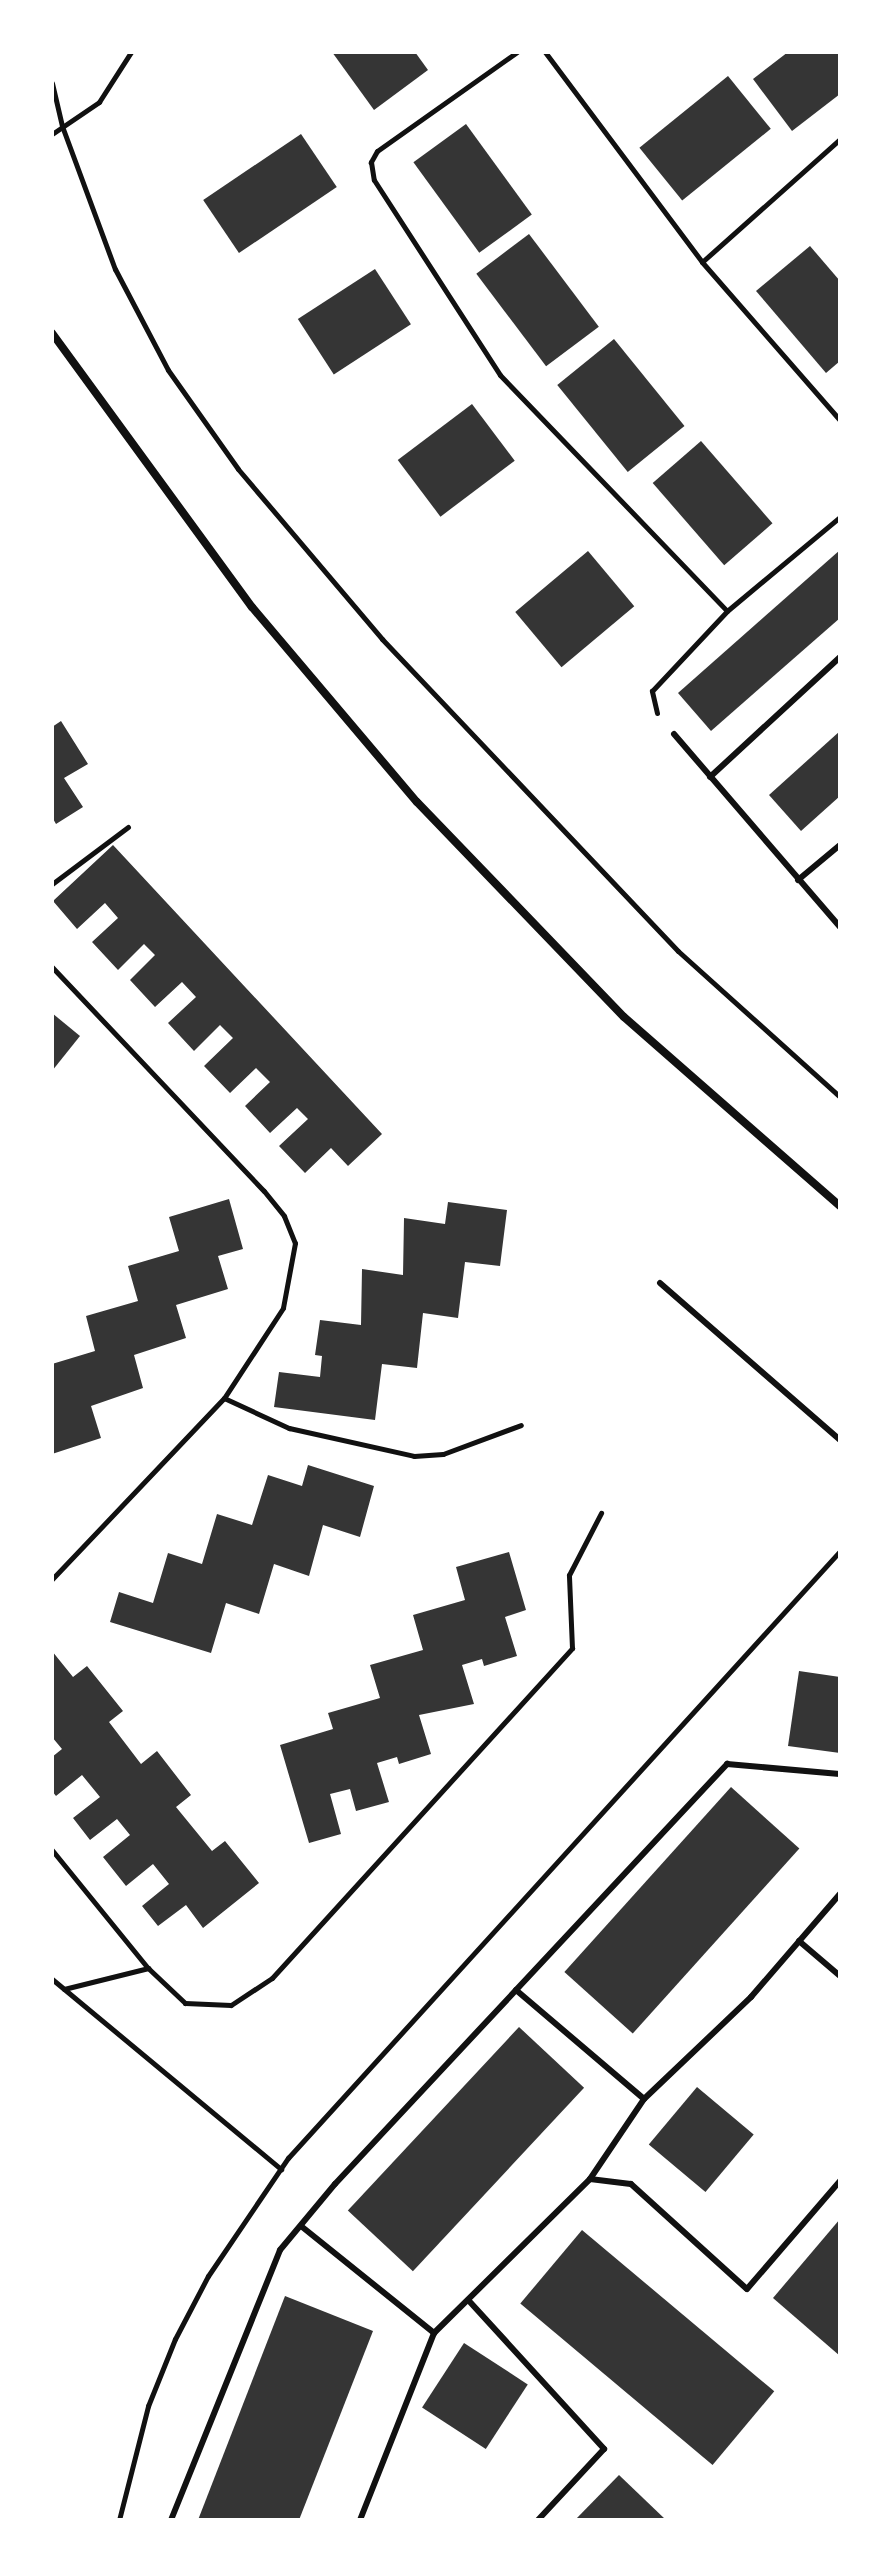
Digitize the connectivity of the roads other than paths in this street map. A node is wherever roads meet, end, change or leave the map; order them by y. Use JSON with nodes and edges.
{"nodes":[{"id":1,"x":52,"y":333,"type":"edge"},
{"id":2,"x":840,"y":657,"type":"edge"},
{"id":3,"x":674,"y":734,"type":"road end"},
{"id":4,"x":710,"y":777,"type":"junction"},
{"id":5,"x":840,"y":845,"type":"edge"},
{"id":6,"x":798,"y":880,"type":"junction"},
{"id":7,"x":840,"y":927,"type":"edge"},
{"id":8,"x":840,"y":1206,"type":"edge"},
{"id":9,"x":660,"y":1283,"type":"dead end"},
{"id":10,"x":840,"y":1440,"type":"edge"},
{"id":11,"x":840,"y":1774,"type":"edge"},
{"id":12,"x":840,"y":1894,"type":"edge"},
{"id":13,"x":799,"y":1941,"type":"junction"},
{"id":14,"x":840,"y":1976,"type":"edge"},
{"id":15,"x":516,"y":1990,"type":"junction"},
{"id":16,"x":644,"y":2099,"type":"junction"},
{"id":17,"x":590,"y":2179,"type":"junction"},
{"id":18,"x":840,"y":2181,"type":"edge"},
{"id":19,"x":301,"y":2226,"type":"junction"},
{"id":20,"x":470,"y":2302,"type":"junction"},
{"id":21,"x":434,"y":2333,"type":"junction"},
{"id":22,"x":171,"y":2520,"type":"edge"},
{"id":23,"x":360,"y":2520,"type":"edge"},
{"id":24,"x":538,"y":2520,"type":"edge"}],
"edges":[{"from":1,"to":8,"type":"street"},
{"from":2,"to":4,"type":"lane"},
{"from":3,"to":4,"type":"lane"},
{"from":4,"to":6,"type":"lane"},
{"from":5,"to":6,"type":"lane"},
{"from":6,"to":7,"type":"lane"},
{"from":9,"to":10,"type":"lane"},
{"from":11,"to":15,"type":"lane"},
{"from":12,"to":13,"type":"lane"},
{"from":13,"to":14,"type":"lane"},
{"from":13,"to":16,"type":"lane"},
{"from":15,"to":16,"type":"lane"},
{"from":15,"to":19,"type":"lane"},
{"from":16,"to":17,"type":"lane"},
{"from":17,"to":18,"type":"lane"},
{"from":17,"to":20,"type":"lane"},
{"from":19,"to":21,"type":"lane"},
{"from":19,"to":22,"type":"lane"},
{"from":20,"to":21,"type":"lane"},
{"from":20,"to":24,"type":"lane"},
{"from":21,"to":23,"type":"lane"}]}
